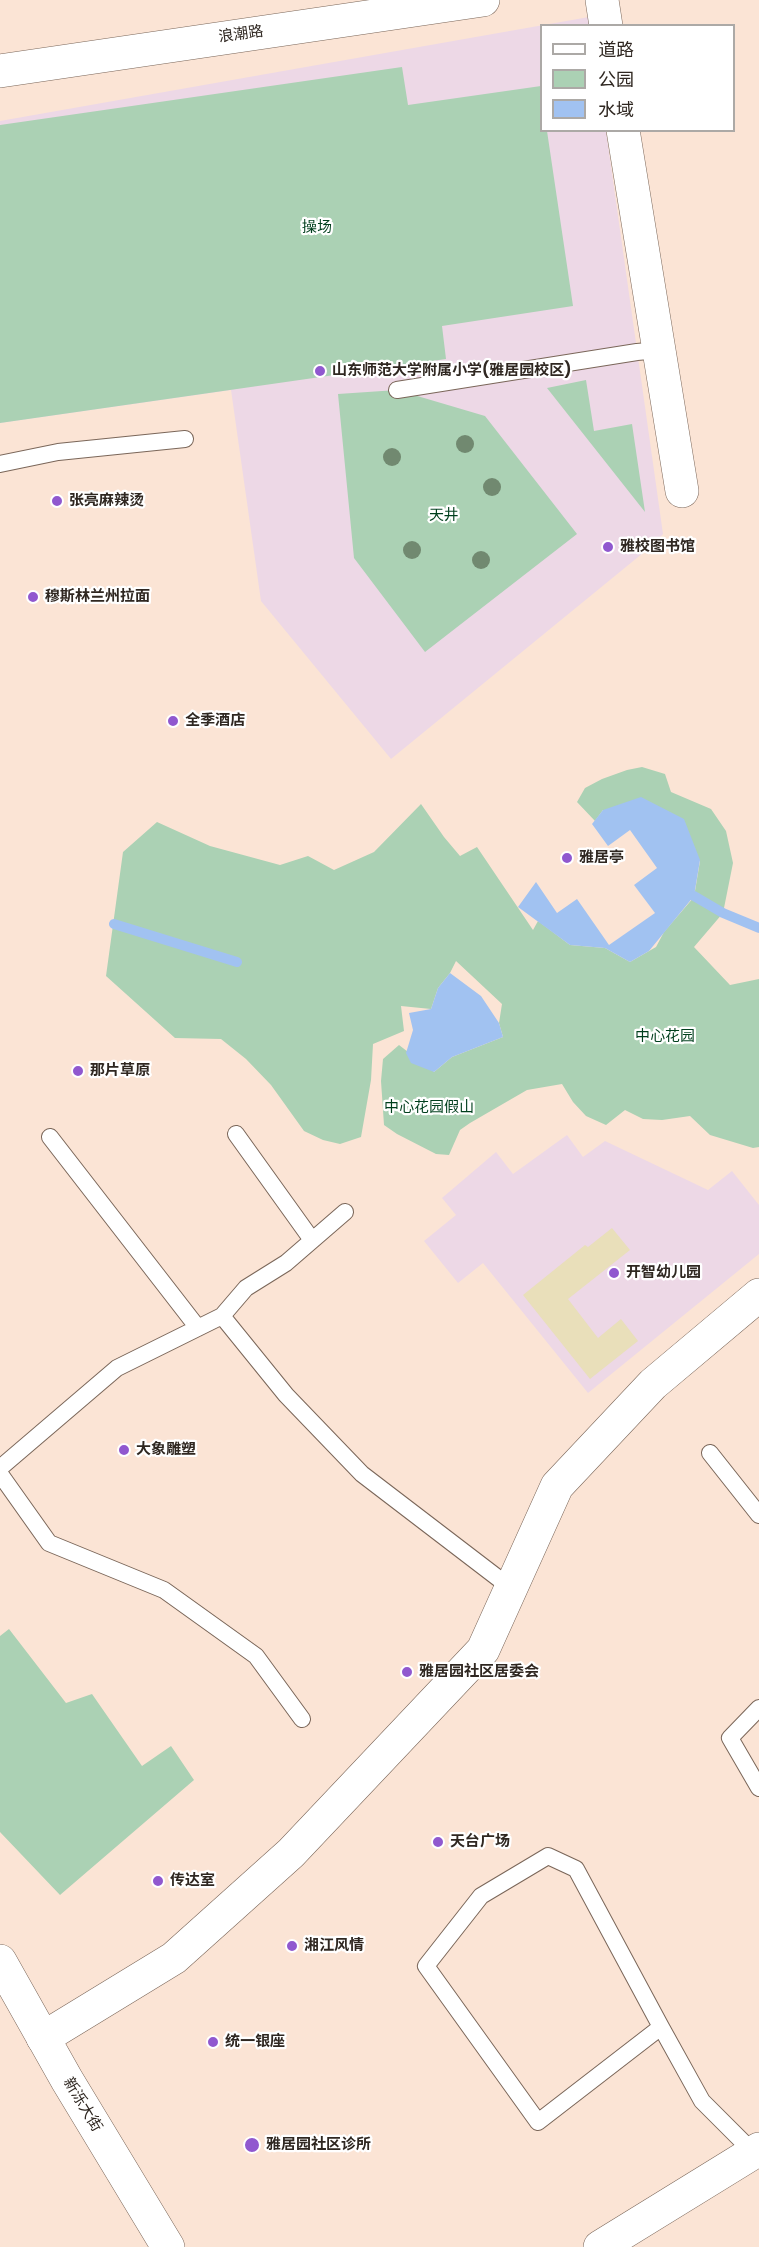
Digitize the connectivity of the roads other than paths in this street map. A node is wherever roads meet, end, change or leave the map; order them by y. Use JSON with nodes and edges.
{"nodes":[{"id":1,"x":483,"y":0,"type":"edge"},
{"id":2,"x":602,"y":0,"type":"edge"},
{"id":3,"x":390,"y":7,"type":"edge"},
{"id":4,"x":606,"y":24,"type":"edge"},
{"id":5,"x":0,"y":71,"type":"edge"},
{"id":6,"x":623,"y":132,"type":"edge"},
{"id":7,"x":659,"y":350,"type":"junction"},
{"id":8,"x":397,"y":390,"type":"dead end"},
{"id":9,"x":185,"y":439,"type":"dead end"},
{"id":10,"x":0,"y":464,"type":"edge"},
{"id":11,"x":682,"y":491,"type":"dead end"},
{"id":12,"x":236,"y":1134,"type":"dead end"},
{"id":13,"x":50,"y":1137,"type":"dead end"},
{"id":14,"x":345,"y":1212,"type":"dead end"},
{"id":15,"x":312,"y":1240,"type":"junction"},
{"id":16,"x":759,"y":1295,"type":"edge"},
{"id":17,"x":222,"y":1316,"type":"junction"},
{"id":18,"x":198,"y":1328,"type":"junction"},
{"id":19,"x":710,"y":1453,"type":"dead end"},
{"id":20,"x":0,"y":1468,"type":"edge"},
{"id":21,"x":0,"y":1474,"type":"edge"},
{"id":22,"x":759,"y":1515,"type":"edge"},
{"id":23,"x":510,"y":1588,"type":"junction"},
{"id":24,"x":759,"y":1708,"type":"edge"},
{"id":25,"x":302,"y":1719,"type":"dead end"},
{"id":26,"x":759,"y":1788,"type":"edge"},
{"id":27,"x":0,"y":1961,"type":"edge"},
{"id":28,"x":661,"y":2027,"type":"junction"},
{"id":29,"x":43,"y":2038,"type":"junction"},
{"id":30,"x":756,"y":2150,"type":"edge"},
{"id":31,"x":168,"y":2247,"type":"edge"},
{"id":32,"x":600,"y":2247,"type":"edge"}],
"edges":[{"from":1,"to":3,"type":"street","name":"浪潮路"},
{"from":2,"to":4,"type":"street"},
{"from":3,"to":5,"type":"street","name":"浪潮路"},
{"from":6,"to":7,"type":"street"},
{"from":7,"to":8,"type":"lane"},
{"from":7,"to":11,"type":"street"},
{"from":9,"to":10,"type":"lane"},
{"from":12,"to":15,"type":"lane"},
{"from":13,"to":18,"type":"lane"},
{"from":14,"to":15,"type":"lane"},
{"from":15,"to":17,"type":"lane"},
{"from":16,"to":23,"type":"street"},
{"from":17,"to":18,"type":"lane"},
{"from":17,"to":23,"type":"lane"},
{"from":18,"to":20,"type":"lane"},
{"from":19,"to":22,"type":"lane"},
{"from":21,"to":25,"type":"lane"},
{"from":23,"to":29,"type":"street"},
{"from":24,"to":26,"type":"lane"},
{"from":27,"to":29,"type":"street","name":"新泺大街"},
{"from":28,"to":28,"type":"lane"},
{"from":28,"to":30,"type":"lane"},
{"from":29,"to":31,"type":"street","name":"新泺大街"},
{"from":30,"to":32,"type":"street"}]}
